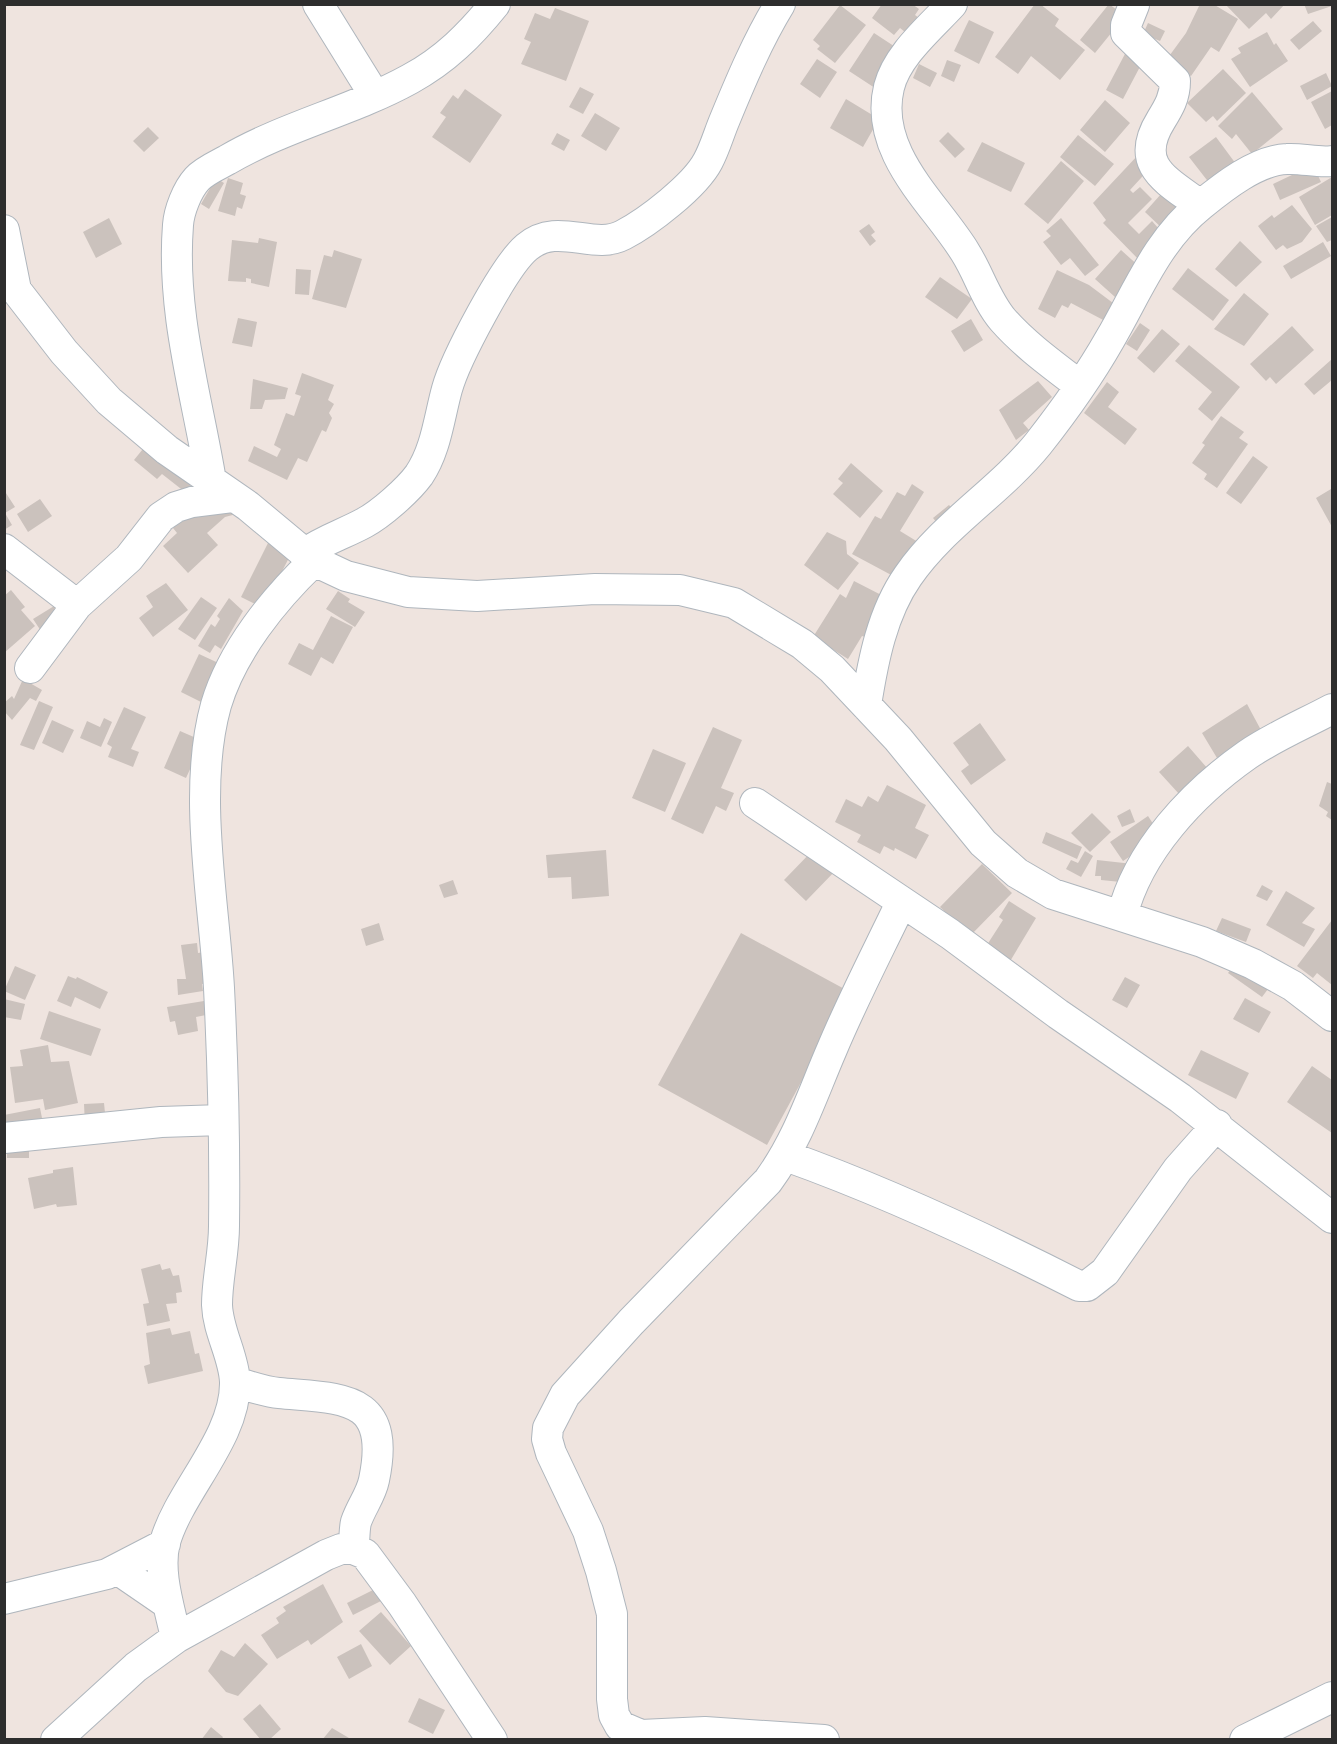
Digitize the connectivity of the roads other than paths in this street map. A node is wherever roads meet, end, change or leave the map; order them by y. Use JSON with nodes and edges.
{"nodes":[{"id":1,"x":318,"y":4,"type":"edge"},
{"id":2,"x":495,"y":4,"type":"edge"},
{"id":3,"x":780,"y":4,"type":"edge"},
{"id":4,"x":1134,"y":5,"type":"edge"},
{"id":5,"x":946,"y":6,"type":"edge"},
{"id":6,"x":375,"y":96,"type":"junction"},
{"id":7,"x":1332,"y":162,"type":"edge"},
{"id":8,"x":1200,"y":206,"type":"junction"},
{"id":9,"x":4,"y":230,"type":"edge"},
{"id":10,"x":10,"y":290,"type":"edge"},
{"id":11,"x":1079,"y":386,"type":"junction"},
{"id":12,"x":221,"y":489,"type":"junction"},
{"id":13,"x":4,"y":549,"type":"edge"},
{"id":14,"x":309,"y":558,"type":"junction"},
{"id":15,"x":77,"y":605,"type":"junction"},
{"id":16,"x":30,"y":668,"type":"dead end"},
{"id":17,"x":866,"y":705,"type":"junction"},
{"id":18,"x":1332,"y":709,"type":"edge"},
{"id":19,"x":755,"y":803,"type":"dead end"},
{"id":20,"x":901,"y":903,"type":"junction"},
{"id":21,"x":1122,"y":916,"type":"junction"},
{"id":22,"x":1332,"y":1016,"type":"edge"},
{"id":23,"x":222,"y":1120,"type":"junction"},
{"id":24,"x":1217,"y":1125,"type":"junction"},
{"id":25,"x":4,"y":1138,"type":"edge"},
{"id":26,"x":786,"y":1156,"type":"junction"},
{"id":27,"x":1332,"y":1218,"type":"edge"},
{"id":28,"x":235,"y":1382,"type":"junction"},
{"id":29,"x":165,"y":1544,"type":"junction"},
{"id":30,"x":354,"y":1549,"type":"junction"},
{"id":31,"x":117,"y":1569,"type":"junction"},
{"id":32,"x":4,"y":1599,"type":"edge"},
{"id":33,"x":168,"y":1604,"type":"junction"},
{"id":34,"x":176,"y":1638,"type":"junction"},
{"id":35,"x":1332,"y":1697,"type":"edge"},
{"id":36,"x":56,"y":1740,"type":"edge"},
{"id":37,"x":492,"y":1740,"type":"edge"},
{"id":38,"x":824,"y":1740,"type":"edge"},
{"id":39,"x":1245,"y":1740,"type":"edge"}],
"edges":[{"from":1,"to":6,"type":"street"},
{"from":2,"to":6,"type":"street"},
{"from":3,"to":14,"type":"street"},
{"from":4,"to":8,"type":"street"},
{"from":5,"to":11,"type":"street"},
{"from":6,"to":12,"type":"street"},
{"from":7,"to":8,"type":"street"},
{"from":8,"to":11,"type":"street"},
{"from":9,"to":10,"type":"street"},
{"from":10,"to":12,"type":"street"},
{"from":11,"to":17,"type":"street"},
{"from":12,"to":14,"type":"street"},
{"from":12,"to":15,"type":"street"},
{"from":13,"to":15,"type":"street"},
{"from":14,"to":17,"type":"street"},
{"from":14,"to":23,"type":"street"},
{"from":15,"to":16,"type":"street"},
{"from":17,"to":21,"type":"street"},
{"from":18,"to":21,"type":"street"},
{"from":19,"to":20,"type":"street"},
{"from":20,"to":24,"type":"street"},
{"from":20,"to":26,"type":"street"},
{"from":21,"to":22,"type":"street"},
{"from":23,"to":25,"type":"street"},
{"from":23,"to":28,"type":"street"},
{"from":24,"to":26,"type":"street"},
{"from":24,"to":27,"type":"street"},
{"from":26,"to":38,"type":"street"},
{"from":28,"to":29,"type":"street"},
{"from":28,"to":30,"type":"street"},
{"from":29,"to":31,"type":"street"},
{"from":29,"to":33,"type":"street"},
{"from":30,"to":34,"type":"street"},
{"from":30,"to":37,"type":"street"},
{"from":31,"to":32,"type":"street"},
{"from":31,"to":33,"type":"street"},
{"from":33,"to":34,"type":"street"},
{"from":34,"to":36,"type":"street"},
{"from":35,"to":39,"type":"street"}]}
